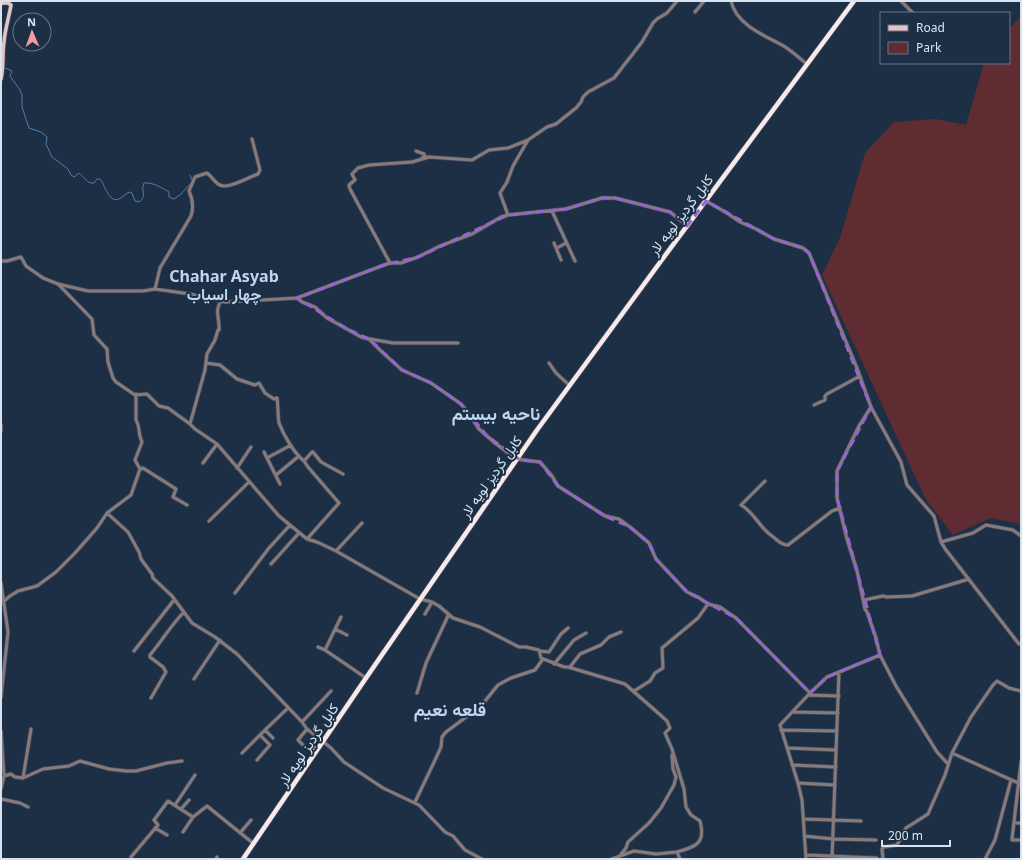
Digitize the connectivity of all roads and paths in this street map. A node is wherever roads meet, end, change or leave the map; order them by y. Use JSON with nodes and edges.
{"nodes":[{"id":1,"x":678,"y":1,"type":"edge"},
{"id":2,"x":704,"y":1,"type":"edge"},
{"id":3,"x":731,"y":1,"type":"edge"},
{"id":4,"x":854,"y":1,"type":"edge"},
{"id":5,"x":901,"y":1,"type":"edge"},
{"id":6,"x":2,"y":3,"type":"edge"},
{"id":7,"x":696,"y":12,"type":"dead end"},
{"id":8,"x":912,"y":12,"type":"edge"},
{"id":9,"x":807,"y":64,"type":"junction"},
{"id":10,"x":1,"y":79,"type":"edge"},
{"id":11,"x":252,"y":139,"type":"dead end"},
{"id":12,"x":528,"y":140,"type":"junction"},
{"id":13,"x":416,"y":151,"type":"dead end"},
{"id":14,"x":421,"y":158,"type":"junction"},
{"id":15,"x":706,"y":201,"type":"junction"},
{"id":16,"x":552,"y":211,"type":"junction"},
{"id":17,"x":508,"y":215,"type":"junction"},
{"id":18,"x":688,"y":226,"type":"junction"},
{"id":19,"x":554,"y":242,"type":"dead end"},
{"id":20,"x":566,"y":243,"type":"junction"},
{"id":21,"x":557,"y":248,"type":"junction"},
{"id":22,"x":561,"y":260,"type":"dead end"},
{"id":23,"x":575,"y":260,"type":"dead end"},
{"id":24,"x":1,"y":261,"type":"edge"},
{"id":25,"x":390,"y":263,"type":"junction"},
{"id":26,"x":58,"y":284,"type":"junction"},
{"id":27,"x":156,"y":289,"type":"junction"},
{"id":28,"x":297,"y":298,"type":"junction"},
{"id":29,"x":222,"y":301,"type":"junction"},
{"id":30,"x":369,"y":339,"type":"junction"},
{"id":31,"x":458,"y":343,"type":"dead end"},
{"id":32,"x":206,"y":363,"type":"junction"},
{"id":33,"x":548,"y":363,"type":"dead end"},
{"id":34,"x":860,"y":376,"type":"junction"},
{"id":35,"x":569,"y":385,"type":"junction"},
{"id":36,"x":136,"y":394,"type":"junction"},
{"id":37,"x":814,"y":405,"type":"dead end"},
{"id":38,"x":872,"y":407,"type":"junction"},
{"id":39,"x":190,"y":424,"type":"junction"},
{"id":40,"x":1,"y":425,"type":"edge"},
{"id":41,"x":1,"y":431,"type":"edge"},
{"id":42,"x":217,"y":444,"type":"junction"},
{"id":43,"x":291,"y":445,"type":"junction"},
{"id":44,"x":252,"y":447,"type":"dead end"},
{"id":45,"x":264,"y":452,"type":"dead end"},
{"id":46,"x":299,"y":456,"type":"junction"},
{"id":47,"x":267,"y":458,"type":"junction"},
{"id":48,"x":516,"y":459,"type":"junction"},
{"id":49,"x":304,"y":461,"type":"junction"},
{"id":50,"x":203,"y":463,"type":"dead end"},
{"id":51,"x":237,"y":468,"type":"junction"},
{"id":52,"x":140,"y":469,"type":"junction"},
{"id":53,"x":343,"y":474,"type":"dead end"},
{"id":54,"x":276,"y":475,"type":"junction"},
{"id":55,"x":765,"y":481,"type":"dead end"},
{"id":56,"x":249,"y":482,"type":"junction"},
{"id":57,"x":280,"y":484,"type":"dead end"},
{"id":58,"x":187,"y":505,"type":"dead end"},
{"id":59,"x":840,"y":508,"type":"junction"},
{"id":60,"x":107,"y":513,"type":"junction"},
{"id":61,"x":209,"y":521,"type":"dead end"},
{"id":62,"x":362,"y":523,"type":"dead end"},
{"id":63,"x":290,"y":525,"type":"junction"},
{"id":64,"x":299,"y":533,"type":"junction"},
{"id":65,"x":1021,"y":536,"type":"edge"},
{"id":66,"x":307,"y":539,"type":"junction"},
{"id":67,"x":941,"y":542,"type":"junction"},
{"id":68,"x":336,"y":551,"type":"junction"},
{"id":69,"x":271,"y":564,"type":"dead end"},
{"id":70,"x":970,"y":579,"type":"junction"},
{"id":71,"x":1,"y":583,"type":"edge"},
{"id":72,"x":235,"y":593,"type":"dead end"},
{"id":73,"x":420,"y":599,"type":"junction"},
{"id":74,"x":174,"y":600,"type":"junction"},
{"id":75,"x":864,"y":600,"type":"junction"},
{"id":76,"x":4,"y":601,"type":"junction"},
{"id":77,"x":432,"y":602,"type":"junction"},
{"id":78,"x":708,"y":604,"type":"junction"},
{"id":79,"x":184,"y":612,"type":"junction"},
{"id":80,"x":425,"y":614,"type":"dead end"},
{"id":81,"x":448,"y":616,"type":"junction"},
{"id":82,"x":341,"y":617,"type":"dead end"},
{"id":83,"x":568,"y":628,"type":"dead end"},
{"id":84,"x":335,"y":629,"type":"junction"},
{"id":85,"x":621,"y":632,"type":"dead end"},
{"id":86,"x":586,"y":633,"type":"dead end"},
{"id":87,"x":347,"y":635,"type":"dead end"},
{"id":88,"x":220,"y":640,"type":"junction"},
{"id":89,"x":1021,"y":642,"type":"edge"},
{"id":90,"x":318,"y":647,"type":"dead end"},
{"id":91,"x":326,"y":650,"type":"junction"},
{"id":92,"x":134,"y":651,"type":"dead end"},
{"id":93,"x":540,"y":651,"type":"junction"},
{"id":94,"x":880,"y":655,"type":"junction"},
{"id":95,"x":543,"y":659,"type":"junction"},
{"id":96,"x":554,"y":664,"type":"junction"},
{"id":97,"x":570,"y":668,"type":"junction"},
{"id":98,"x":839,"y":672,"type":"junction"},
{"id":99,"x":366,"y":678,"type":"junction"},
{"id":100,"x":194,"y":679,"type":"dead end"},
{"id":101,"x":331,"y":691,"type":"dead end"},
{"id":102,"x":634,"y":691,"type":"junction"},
{"id":103,"x":1021,"y":691,"type":"edge"},
{"id":104,"x":417,"y":693,"type":"dead end"},
{"id":105,"x":809,"y":694,"type":"junction"},
{"id":106,"x":838,"y":696,"type":"junction"},
{"id":107,"x":1,"y":697,"type":"edge"},
{"id":108,"x":151,"y":698,"type":"dead end"},
{"id":109,"x":1,"y":701,"type":"edge"},
{"id":110,"x":288,"y":708,"type":"junction"},
{"id":111,"x":793,"y":712,"type":"junction"},
{"id":112,"x":838,"y":713,"type":"junction"},
{"id":113,"x":302,"y":722,"type":"junction"},
{"id":114,"x":31,"y":729,"type":"dead end"},
{"id":115,"x":307,"y":729,"type":"junction"},
{"id":116,"x":265,"y":730,"type":"junction"},
{"id":117,"x":781,"y":730,"type":"junction"},
{"id":118,"x":1,"y":731,"type":"edge"},
{"id":119,"x":837,"y":731,"type":"junction"},
{"id":120,"x":260,"y":735,"type":"junction"},
{"id":121,"x":273,"y":738,"type":"dead end"},
{"id":122,"x":323,"y":742,"type":"junction"},
{"id":123,"x":303,"y":745,"type":"dead end"},
{"id":124,"x":787,"y":748,"type":"junction"},
{"id":125,"x":672,"y":749,"type":"junction"},
{"id":126,"x":836,"y":750,"type":"junction"},
{"id":127,"x":242,"y":753,"type":"dead end"},
{"id":128,"x":952,"y":753,"type":"junction"},
{"id":129,"x":257,"y":760,"type":"dead end"},
{"id":130,"x":182,"y":761,"type":"dead end"},
{"id":131,"x":1021,"y":762,"type":"edge"},
{"id":132,"x":948,"y":764,"type":"junction"},
{"id":133,"x":792,"y":765,"type":"junction"},
{"id":134,"x":836,"y":767,"type":"junction"},
{"id":135,"x":1020,"y":770,"type":"edge"},
{"id":136,"x":4,"y":776,"type":"junction"},
{"id":137,"x":195,"y":776,"type":"dead end"},
{"id":138,"x":23,"y":778,"type":"junction"},
{"id":139,"x":1011,"y":780,"type":"junction"},
{"id":140,"x":798,"y":783,"type":"junction"},
{"id":141,"x":835,"y":785,"type":"junction"},
{"id":142,"x":1019,"y":786,"type":"edge"},
{"id":143,"x":1,"y":789,"type":"edge"},
{"id":144,"x":1,"y":799,"type":"edge"},
{"id":145,"x":189,"y":800,"type":"dead end"},
{"id":146,"x":415,"y":802,"type":"junction"},
{"id":147,"x":175,"y":805,"type":"junction"},
{"id":148,"x":1016,"y":805,"type":"junction"},
{"id":149,"x":1021,"y":805,"type":"edge"},
{"id":150,"x":28,"y":807,"type":"dead end"},
{"id":151,"x":181,"y":809,"type":"junction"},
{"id":152,"x":193,"y":817,"type":"junction"},
{"id":153,"x":804,"y":819,"type":"junction"},
{"id":154,"x":251,"y":820,"type":"dead end"},
{"id":155,"x":834,"y":820,"type":"junction"},
{"id":156,"x":861,"y":821,"type":"dead end"},
{"id":157,"x":1014,"y":823,"type":"junction"},
{"id":158,"x":1021,"y":823,"type":"edge"},
{"id":159,"x":155,"y":828,"type":"junction"},
{"id":160,"x":183,"y":832,"type":"dead end"},
{"id":161,"x":240,"y":833,"type":"junction"},
{"id":162,"x":167,"y":836,"type":"dead end"},
{"id":163,"x":804,"y":836,"type":"junction"},
{"id":164,"x":833,"y":839,"type":"junction"},
{"id":165,"x":876,"y":840,"type":"dead end"},
{"id":166,"x":1021,"y":840,"type":"edge"},
{"id":167,"x":254,"y":844,"type":"junction"},
{"id":168,"x":677,"y":852,"type":"junction"},
{"id":169,"x":806,"y":855,"type":"junction"},
{"id":170,"x":131,"y":857,"type":"dead end"},
{"id":171,"x":619,"y":857,"type":"junction"},
{"id":172,"x":832,"y":857,"type":"edge"},
{"id":173,"x":877,"y":858,"type":"dead end"},
{"id":174,"x":243,"y":859,"type":"edge"},
{"id":175,"x":482,"y":859,"type":"edge"},
{"id":176,"x":612,"y":859,"type":"edge"},
{"id":177,"x":680,"y":859,"type":"edge"},
{"id":178,"x":806,"y":859,"type":"edge"},
{"id":179,"x":883,"y":859,"type":"edge"},
{"id":180,"x":985,"y":859,"type":"edge"}],
"edges":[{"from":1,"to":12,"type":"street"},
{"from":2,"to":7,"type":"street"},
{"from":3,"to":9,"type":"street"},
{"from":4,"to":9,"type":"highway","name":"کابل گردیز لویه لار"},
{"from":5,"to":8,"type":"street"},
{"from":6,"to":10,"type":"main road"},
{"from":9,"to":15,"type":"highway","name":"کابل گردیز لویه لار"},
{"from":11,"to":27,"type":"street"},
{"from":12,"to":14,"type":"street"},
{"from":12,"to":17,"type":"street"},
{"from":13,"to":14,"type":"street"},
{"from":14,"to":25,"type":"street"},
{"from":15,"to":18,"type":"highway","name":"کابل گردیز لویه لار"},
{"from":15,"to":34,"type":"street"},
{"from":16,"to":17,"type":"street"},
{"from":16,"to":18,"type":"street"},
{"from":16,"to":20,"type":"street"},
{"from":17,"to":25,"type":"street"},
{"from":18,"to":35,"type":"highway","name":"کابل گردیز لویه لار"},
{"from":19,"to":21,"type":"street"},
{"from":20,"to":21,"type":"street"},
{"from":20,"to":23,"type":"street"},
{"from":21,"to":22,"type":"street"},
{"from":24,"to":26,"type":"street"},
{"from":25,"to":28,"type":"street"},
{"from":26,"to":27,"type":"street"},
{"from":26,"to":36,"type":"street"},
{"from":27,"to":29,"type":"street"},
{"from":28,"to":29,"type":"street"},
{"from":28,"to":30,"type":"street"},
{"from":29,"to":32,"type":"street"},
{"from":30,"to":31,"type":"street"},
{"from":30,"to":48,"type":"street"},
{"from":32,"to":39,"type":"street"},
{"from":32,"to":43,"type":"street"},
{"from":33,"to":35,"type":"street"},
{"from":34,"to":37,"type":"street"},
{"from":34,"to":38,"type":"street"},
{"from":35,"to":48,"type":"highway","name":"کابل گردیز لویه لار"},
{"from":36,"to":39,"type":"street"},
{"from":36,"to":52,"type":"street"},
{"from":38,"to":59,"type":"street"},
{"from":38,"to":67,"type":"street"},
{"from":39,"to":42,"type":"street"},
{"from":40,"to":41,"type":"street"},
{"from":42,"to":50,"type":"street"},
{"from":42,"to":51,"type":"street"},
{"from":43,"to":46,"type":"street"},
{"from":43,"to":47,"type":"street"},
{"from":44,"to":51,"type":"street"},
{"from":45,"to":47,"type":"street"},
{"from":46,"to":49,"type":"street"},
{"from":46,"to":54,"type":"street"},
{"from":47,"to":54,"type":"street"},
{"from":48,"to":73,"type":"highway","name":"کابل گردیز لویه لار"},
{"from":48,"to":78,"type":"street"},
{"from":49,"to":53,"type":"street"},
{"from":49,"to":66,"type":"street"},
{"from":51,"to":56,"type":"street"},
{"from":52,"to":58,"type":"street"},
{"from":52,"to":60,"type":"street"},
{"from":54,"to":57,"type":"street"},
{"from":55,"to":59,"type":"street"},
{"from":56,"to":61,"type":"street"},
{"from":56,"to":63,"type":"street"},
{"from":59,"to":75,"type":"street"},
{"from":60,"to":74,"type":"street"},
{"from":60,"to":76,"type":"street"},
{"from":62,"to":68,"type":"street"},
{"from":63,"to":64,"type":"street"},
{"from":63,"to":72,"type":"street"},
{"from":64,"to":66,"type":"street"},
{"from":64,"to":69,"type":"street"},
{"from":65,"to":67,"type":"street"},
{"from":66,"to":68,"type":"street"},
{"from":67,"to":70,"type":"street"},
{"from":68,"to":73,"type":"street"},
{"from":70,"to":75,"type":"street"},
{"from":70,"to":89,"type":"street"},
{"from":71,"to":76,"type":"street"},
{"from":73,"to":77,"type":"street"},
{"from":73,"to":99,"type":"highway","name":"کابل گردیز لویه لار"},
{"from":74,"to":79,"type":"street"},
{"from":74,"to":92,"type":"street"},
{"from":75,"to":94,"type":"street"},
{"from":76,"to":107,"type":"street"},
{"from":77,"to":80,"type":"street"},
{"from":77,"to":81,"type":"street"},
{"from":78,"to":102,"type":"street"},
{"from":78,"to":105,"type":"street"},
{"from":79,"to":88,"type":"street"},
{"from":79,"to":108,"type":"street"},
{"from":81,"to":93,"type":"street"},
{"from":81,"to":104,"type":"street"},
{"from":82,"to":84,"type":"street"},
{"from":83,"to":93,"type":"street"},
{"from":84,"to":87,"type":"street"},
{"from":84,"to":91,"type":"street"},
{"from":85,"to":97,"type":"street"},
{"from":86,"to":96,"type":"street"},
{"from":88,"to":100,"type":"street"},
{"from":88,"to":110,"type":"street"},
{"from":90,"to":91,"type":"street"},
{"from":91,"to":99,"type":"street"},
{"from":93,"to":95,"type":"street"},
{"from":94,"to":98,"type":"street"},
{"from":94,"to":132,"type":"street"},
{"from":95,"to":96,"type":"street"},
{"from":95,"to":146,"type":"street"},
{"from":96,"to":97,"type":"street"},
{"from":97,"to":102,"type":"street"},
{"from":98,"to":105,"type":"street"},
{"from":98,"to":106,"type":"street"},
{"from":99,"to":122,"type":"highway","name":"کابل گردیز لویه لار"},
{"from":101,"to":113,"type":"street"},
{"from":102,"to":125,"type":"street"},
{"from":103,"to":128,"type":"street"},
{"from":105,"to":106,"type":"street"},
{"from":105,"to":111,"type":"street"},
{"from":106,"to":112,"type":"street"},
{"from":107,"to":109,"type":"street"},
{"from":110,"to":113,"type":"street"},
{"from":110,"to":116,"type":"street"},
{"from":111,"to":112,"type":"street"},
{"from":111,"to":117,"type":"street"},
{"from":112,"to":119,"type":"street"},
{"from":113,"to":115,"type":"street"},
{"from":114,"to":138,"type":"street"},
{"from":115,"to":122,"type":"street"},
{"from":115,"to":123,"type":"street"},
{"from":116,"to":120,"type":"street"},
{"from":116,"to":121,"type":"street"},
{"from":117,"to":119,"type":"street"},
{"from":117,"to":124,"type":"street"},
{"from":118,"to":136,"type":"street"},
{"from":119,"to":126,"type":"street"},
{"from":120,"to":127,"type":"street"},
{"from":120,"to":129,"type":"street"},
{"from":122,"to":146,"type":"street"},
{"from":122,"to":167,"type":"highway","name":"کابل گردیز لویه لار"},
{"from":124,"to":126,"type":"street"},
{"from":124,"to":133,"type":"street"},
{"from":125,"to":168,"type":"street"},
{"from":125,"to":171,"type":"street"},
{"from":126,"to":134,"type":"street"},
{"from":128,"to":132,"type":"street"},
{"from":128,"to":139,"type":"street"},
{"from":130,"to":138,"type":"street"},
{"from":131,"to":135,"type":"street"},
{"from":132,"to":179,"type":"street"},
{"from":133,"to":134,"type":"street"},
{"from":133,"to":140,"type":"street"},
{"from":134,"to":141,"type":"street"},
{"from":135,"to":142,"type":"street"},
{"from":136,"to":138,"type":"street"},
{"from":136,"to":143,"type":"street"},
{"from":137,"to":147,"type":"street"},
{"from":139,"to":142,"type":"street"},
{"from":139,"to":180,"type":"street"},
{"from":140,"to":141,"type":"street"},
{"from":140,"to":153,"type":"street"},
{"from":141,"to":155,"type":"street"},
{"from":142,"to":148,"type":"street"},
{"from":144,"to":150,"type":"street"},
{"from":145,"to":151,"type":"street"},
{"from":146,"to":175,"type":"street"},
{"from":147,"to":151,"type":"street"},
{"from":147,"to":159,"type":"street"},
{"from":148,"to":149,"type":"street"},
{"from":148,"to":157,"type":"street"},
{"from":151,"to":152,"type":"street"},
{"from":152,"to":160,"type":"street"},
{"from":152,"to":161,"type":"street"},
{"from":153,"to":155,"type":"street"},
{"from":153,"to":163,"type":"street"},
{"from":154,"to":161,"type":"street"},
{"from":155,"to":156,"type":"street"},
{"from":155,"to":164,"type":"street"},
{"from":157,"to":158,"type":"street"},
{"from":157,"to":166,"type":"street"},
{"from":159,"to":162,"type":"street"},
{"from":159,"to":170,"type":"street"},
{"from":161,"to":167,"type":"street"},
{"from":163,"to":164,"type":"street"},
{"from":163,"to":169,"type":"street"},
{"from":164,"to":165,"type":"street"},
{"from":164,"to":172,"type":"street"},
{"from":167,"to":174,"type":"highway","name":"کابل گردیز لویه لار"},
{"from":168,"to":171,"type":"street"},
{"from":168,"to":177,"type":"street"},
{"from":169,"to":172,"type":"street"},
{"from":169,"to":178,"type":"street"},
{"from":171,"to":176,"type":"street"},
{"from":172,"to":173,"type":"street"}]}
